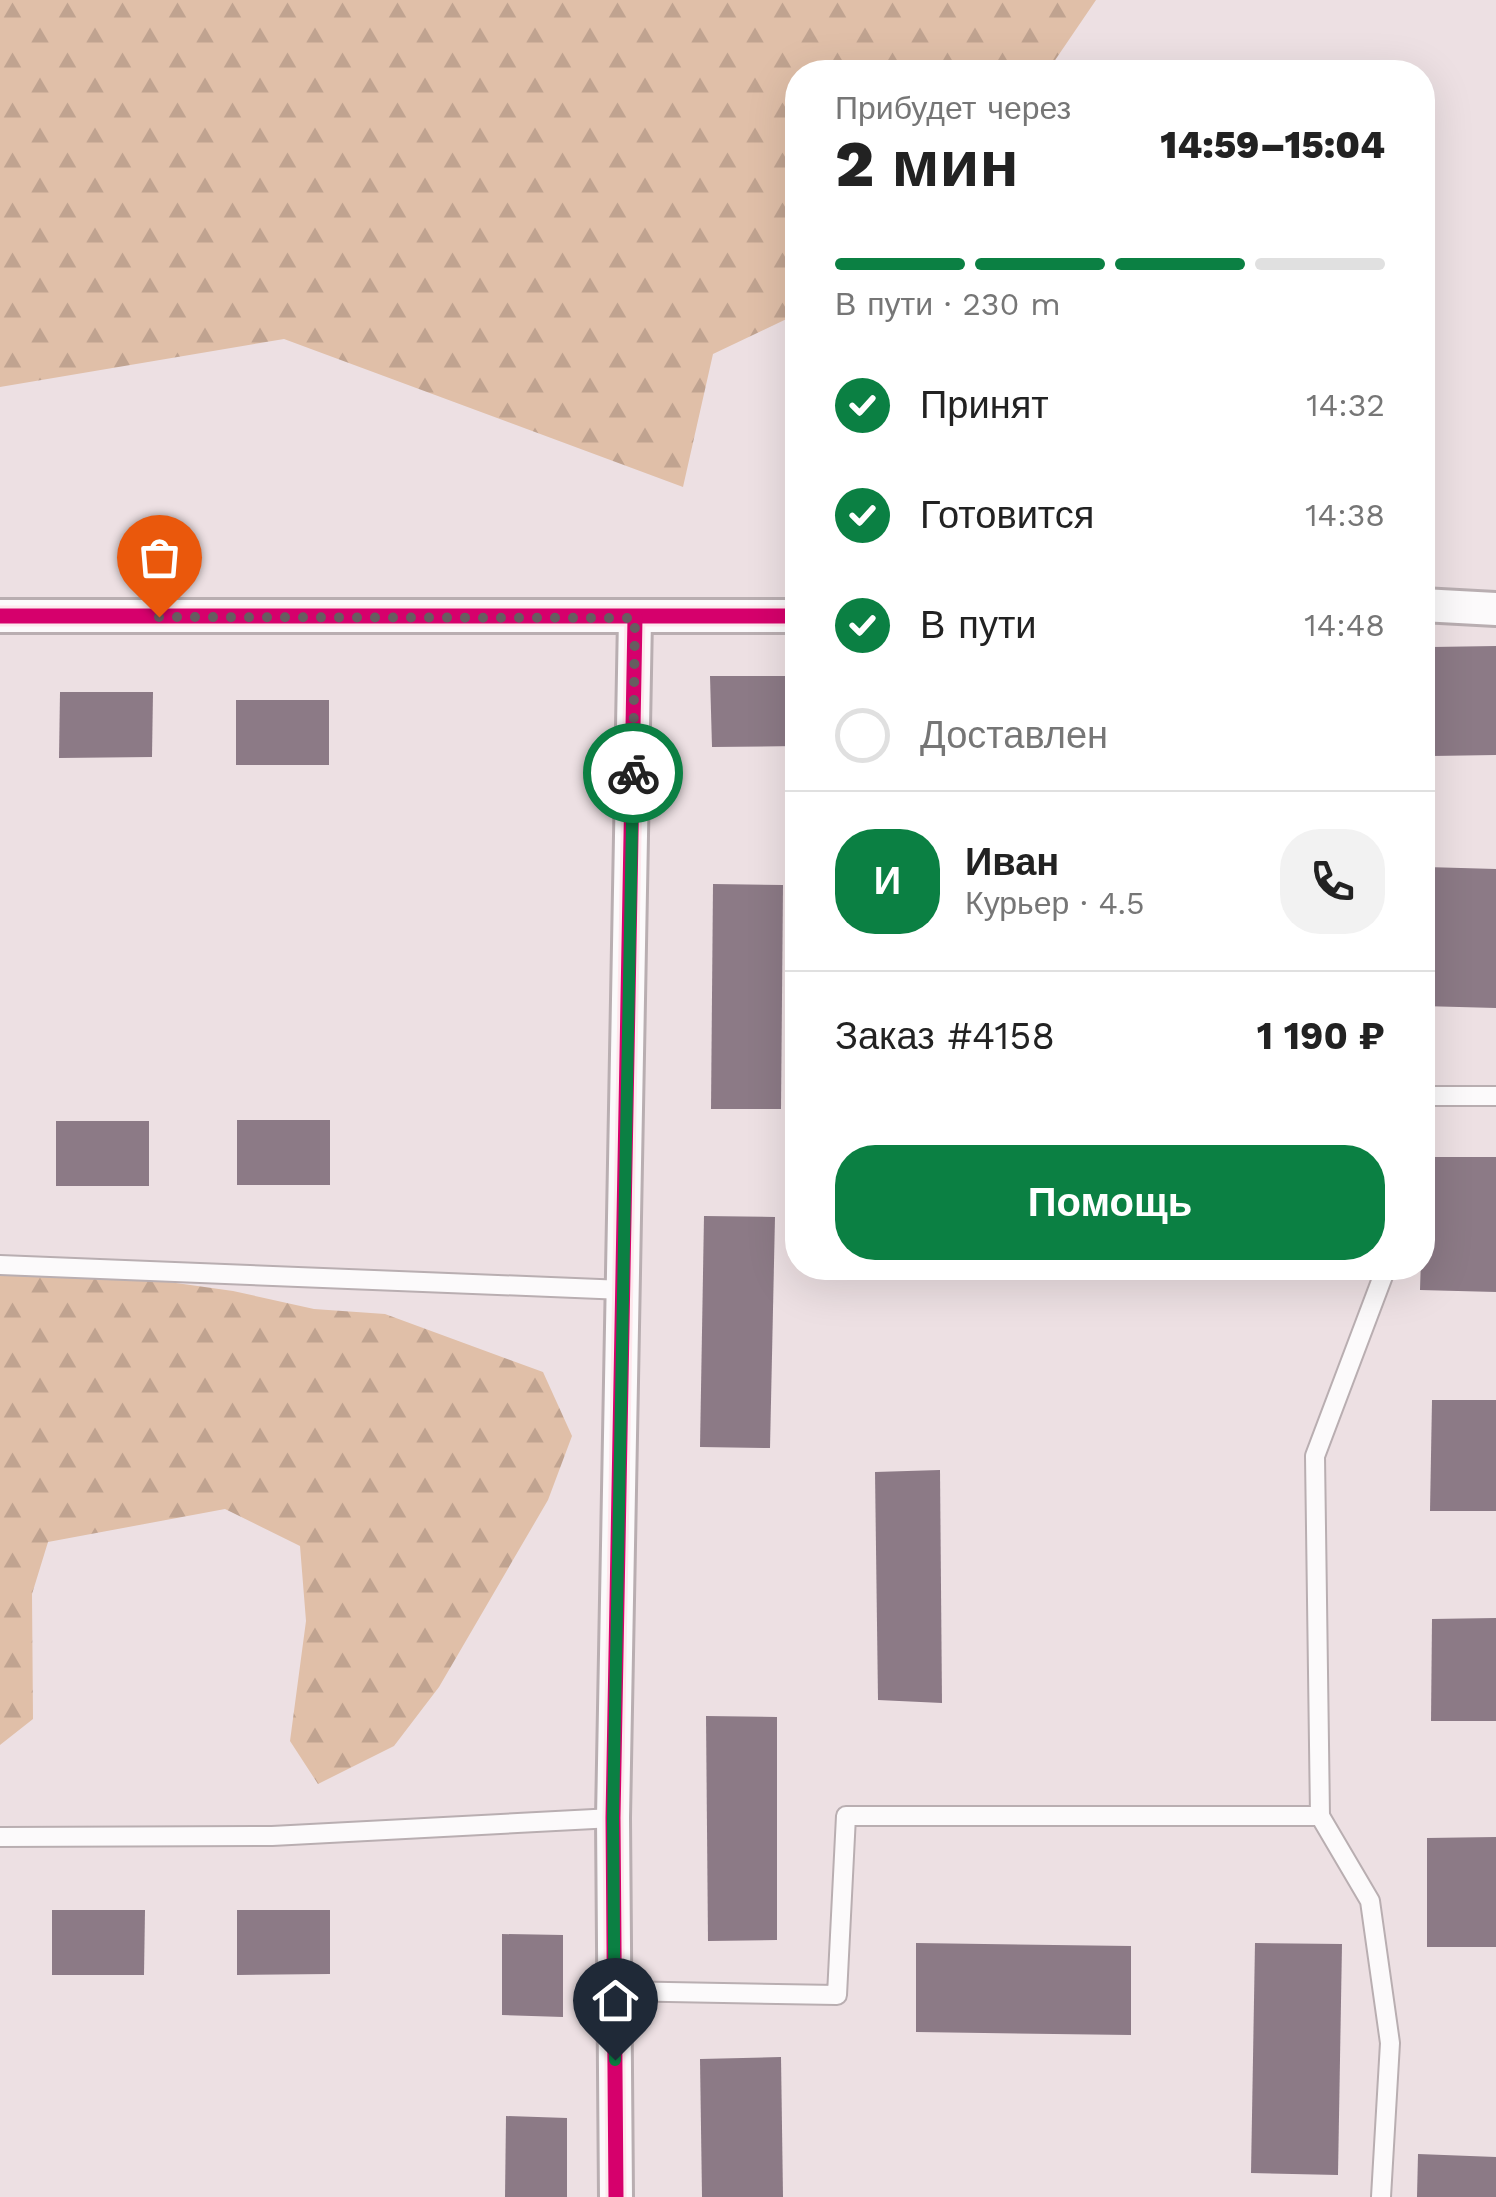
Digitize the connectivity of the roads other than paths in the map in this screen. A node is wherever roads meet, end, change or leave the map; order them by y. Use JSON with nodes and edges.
{"nodes":[{"id":1,"x":1435,"y":607,"type":"edge"},
{"id":2,"x":1496,"y":609,"type":"edge"},
{"id":3,"x":0,"y":616,"type":"edge"},
{"id":4,"x":785,"y":616,"type":"edge"},
{"id":5,"x":635,"y":618,"type":"junction"},
{"id":6,"x":1435,"y":1096,"type":"edge"},
{"id":7,"x":1496,"y":1096,"type":"edge"},
{"id":8,"x":0,"y":1264,"type":"edge"},
{"id":9,"x":1381,"y":1280,"type":"edge"},
{"id":10,"x":624,"y":1290,"type":"junction"},
{"id":11,"x":1320,"y":1816,"type":"junction"},
{"id":12,"x":613,"y":1818,"type":"junction"},
{"id":13,"x":0,"y":1837,"type":"edge"},
{"id":14,"x":614,"y":1991,"type":"junction"},
{"id":15,"x":616,"y":2197,"type":"edge"},
{"id":16,"x":1381,"y":2197,"type":"edge"}],
"edges":[{"from":1,"to":2,"type":"street"},
{"from":3,"to":5,"type":"street"},
{"from":4,"to":5,"type":"street"},
{"from":5,"to":10,"type":"street"},
{"from":6,"to":7,"type":"lane"},
{"from":8,"to":10,"type":"lane"},
{"from":9,"to":11,"type":"lane"},
{"from":10,"to":12,"type":"street"},
{"from":11,"to":14,"type":"lane"},
{"from":11,"to":16,"type":"lane"},
{"from":12,"to":13,"type":"lane"},
{"from":12,"to":14,"type":"street"},
{"from":14,"to":15,"type":"street"}]}
